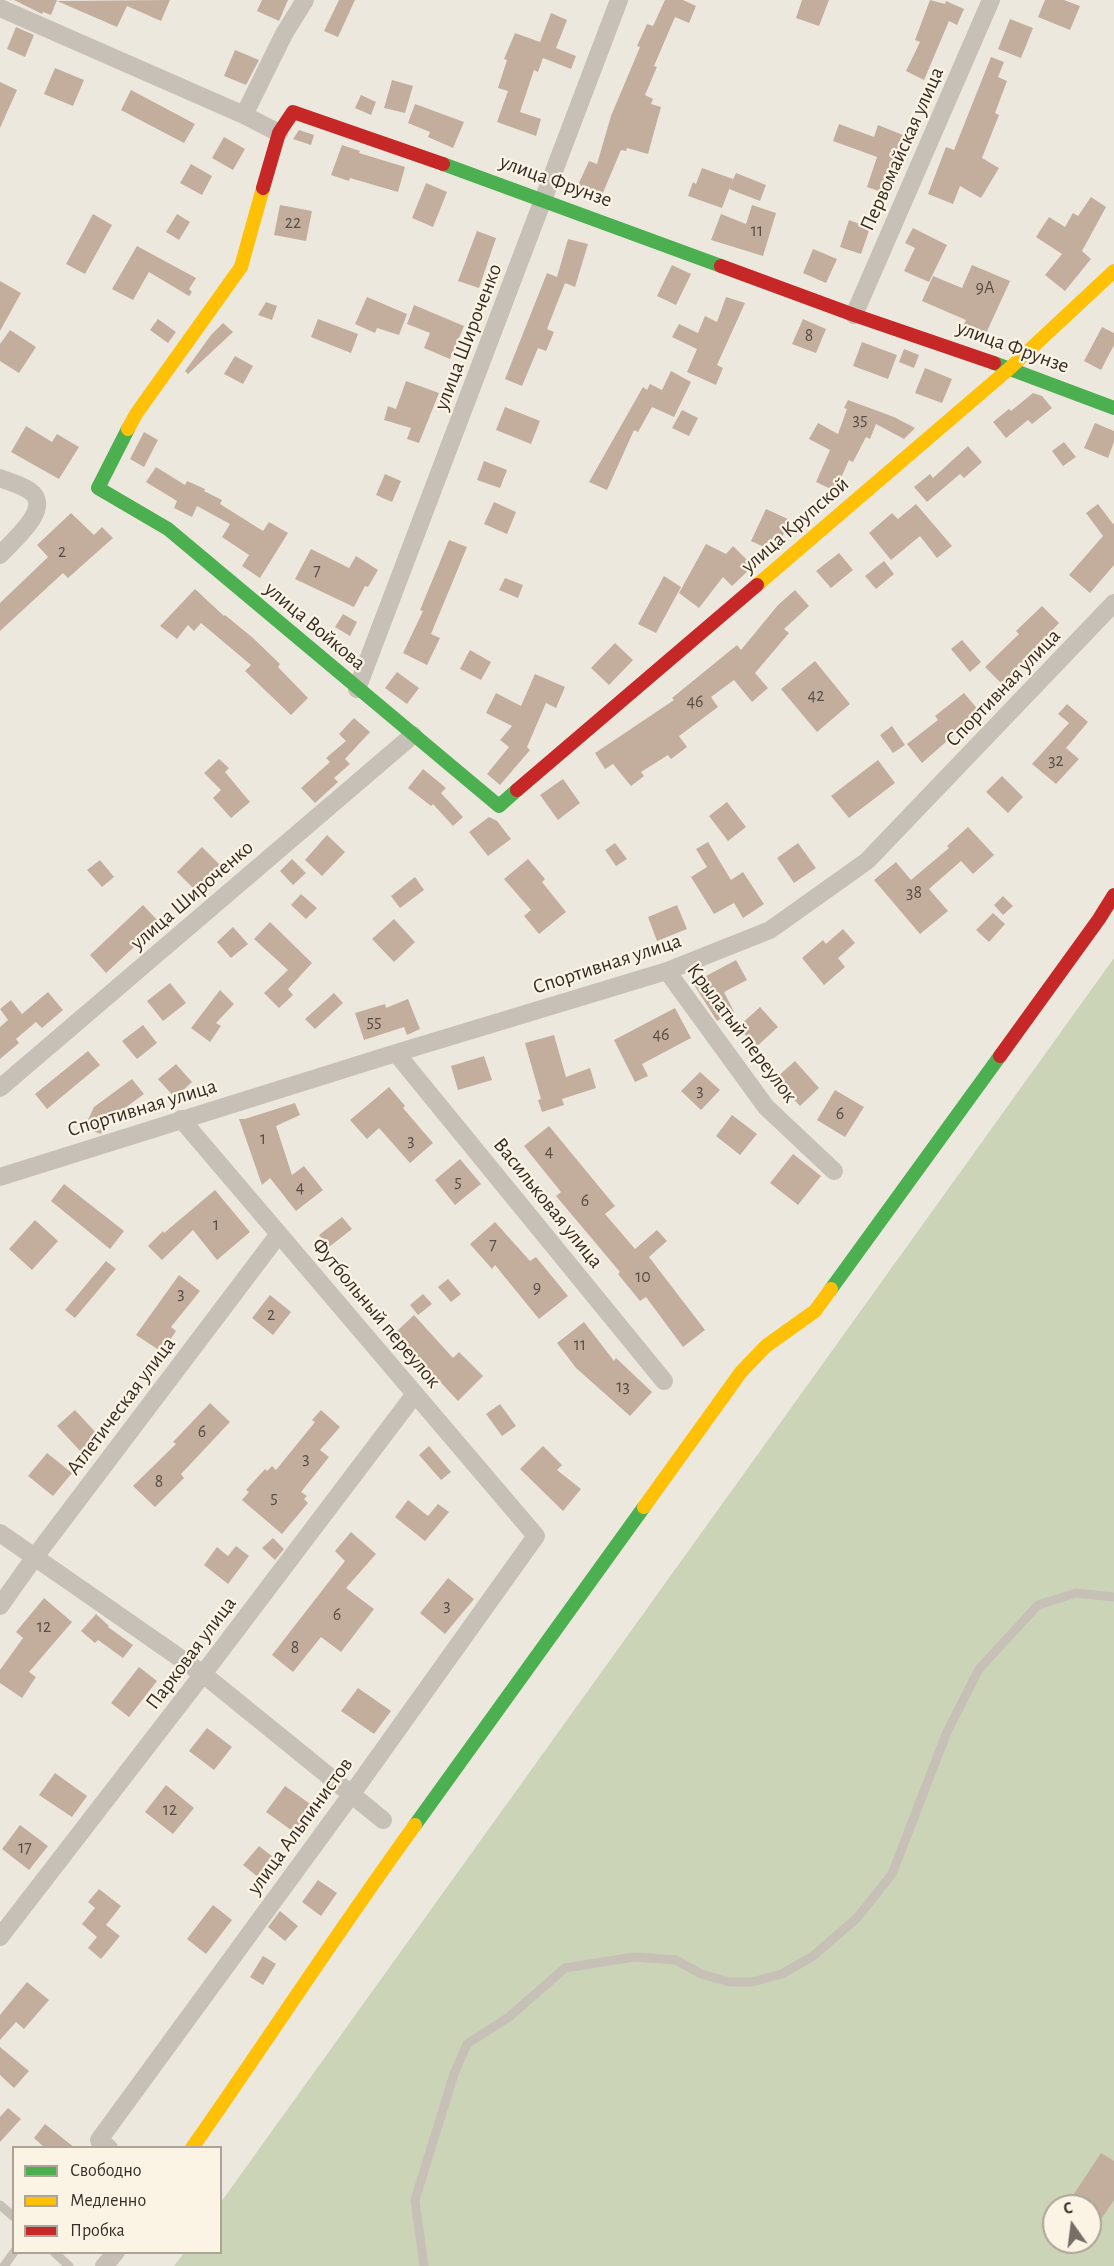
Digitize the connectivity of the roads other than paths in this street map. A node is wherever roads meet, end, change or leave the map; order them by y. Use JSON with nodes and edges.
{"nodes":[{"id":1,"x":305,"y":0,"type":"edge"},
{"id":2,"x":619,"y":0,"type":"edge"},
{"id":3,"x":991,"y":0,"type":"edge"},
{"id":4,"x":0,"y":8,"type":"edge"},
{"id":5,"x":244,"y":115,"type":"junction"},
{"id":6,"x":279,"y":133,"type":"junction"},
{"id":7,"x":544,"y":200,"type":"junction"},
{"id":8,"x":1114,"y":272,"type":"edge"},
{"id":9,"x":854,"y":315,"type":"junction"},
{"id":10,"x":1010,"y":368,"type":"junction"},
{"id":11,"x":1114,"y":408,"type":"edge"},
{"id":12,"x":0,"y":477,"type":"edge"},
{"id":13,"x":0,"y":555,"type":"edge"},
{"id":14,"x":1114,"y":603,"type":"edge"},
{"id":15,"x":357,"y":689,"type":"junction"},
{"id":16,"x":413,"y":735,"type":"junction"},
{"id":17,"x":499,"y":806,"type":"joint"},
{"id":18,"x":1114,"y":895,"type":"edge"},
{"id":19,"x":667,"y":971,"type":"junction"},
{"id":20,"x":396,"y":1053,"type":"junction"},
{"id":21,"x":0,"y":1088,"type":"edge"},
{"id":22,"x":181,"y":1119,"type":"junction"},
{"id":23,"x":834,"y":1171,"type":"dead end"},
{"id":24,"x":0,"y":1177,"type":"edge"},
{"id":25,"x":279,"y":1234,"type":"junction"},
{"id":26,"x":664,"y":1381,"type":"dead end"},
{"id":27,"x":415,"y":1394,"type":"junction"},
{"id":28,"x":0,"y":1533,"type":"edge"},
{"id":29,"x":536,"y":1536,"type":"joint"},
{"id":30,"x":34,"y":1558,"type":"junction"},
{"id":31,"x":1114,"y":1597,"type":"edge"},
{"id":32,"x":0,"y":1606,"type":"edge"},
{"id":33,"x":203,"y":1674,"type":"junction"},
{"id":34,"x":351,"y":1795,"type":"junction"},
{"id":35,"x":383,"y":1820,"type":"dead end"},
{"id":36,"x":0,"y":1937,"type":"edge"},
{"id":37,"x":104,"y":2144,"type":"edge"},
{"id":38,"x":193,"y":2146,"type":"edge"},
{"id":39,"x":0,"y":2205,"type":"edge"},
{"id":40,"x":12,"y":2215,"type":"edge"},
{"id":41,"x":13,"y":2254,"type":"edge"},
{"id":42,"x":55,"y":2254,"type":"edge"},
{"id":43,"x":115,"y":2254,"type":"edge"},
{"id":44,"x":4,"y":2266,"type":"edge"},
{"id":45,"x":69,"y":2266,"type":"edge"},
{"id":46,"x":104,"y":2266,"type":"edge"},
{"id":47,"x":424,"y":2266,"type":"edge"}],
"edges":[{"from":1,"to":5,"type":"street"},
{"from":2,"to":7,"type":"street","name":"улица Широченко"},
{"from":3,"to":9,"type":"street","name":"Первомайская улица"},
{"from":4,"to":5,"type":"street"},
{"from":5,"to":6,"type":"street"},
{"from":6,"to":7,"type":"street","name":"улица Фрунзе"},
{"from":6,"to":15,"type":"street","name":"улица Войкова"},
{"from":7,"to":9,"type":"street","name":"улица Фрунзе"},
{"from":7,"to":15,"type":"street","name":"улица Широченко"},
{"from":8,"to":10,"type":"street","name":"улица Крупской"},
{"from":9,"to":10,"type":"street","name":"улица Фрунзе"},
{"from":10,"to":11,"type":"street","name":"улица Фрунзе"},
{"from":10,"to":17,"type":"street","name":"улица Крупской"},
{"from":12,"to":13,"type":"street"},
{"from":14,"to":19,"type":"street","name":"Спортивная улица"},
{"from":15,"to":16,"type":"street","name":"улица Войкова"},
{"from":16,"to":17,"type":"street","name":"улица Войкова"},
{"from":16,"to":21,"type":"street","name":"улица Широченко"},
{"from":18,"to":38,"type":"street"},
{"from":19,"to":20,"type":"street","name":"Спортивная улица"},
{"from":19,"to":23,"type":"street","name":"Крылатый переулок"},
{"from":20,"to":22,"type":"street","name":"Спортивная улица"},
{"from":20,"to":26,"type":"street","name":"Васильковая улица"},
{"from":22,"to":24,"type":"street","name":"Спортивная улица"},
{"from":22,"to":25,"type":"street","name":"Футбольный переулок"},
{"from":25,"to":27,"type":"street","name":"Футбольный переулок"},
{"from":25,"to":30,"type":"street","name":"Атлетическая улица"},
{"from":27,"to":29,"type":"street","name":"Футбольный переулок"},
{"from":27,"to":33,"type":"street","name":"Парковая улица"},
{"from":28,"to":30,"type":"street"},
{"from":29,"to":34,"type":"street","name":"улица Альпинистов"},
{"from":30,"to":32,"type":"street","name":"Атлетическая улица"},
{"from":30,"to":33,"type":"street"},
{"from":31,"to":47,"type":"lane"},
{"from":33,"to":34,"type":"street"},
{"from":33,"to":36,"type":"street","name":"Парковая улица"},
{"from":34,"to":35,"type":"street"},
{"from":34,"to":37,"type":"street","name":"улица Альпинистов"},
{"from":39,"to":40,"type":"lane"},
{"from":41,"to":44,"type":"lane"},
{"from":42,"to":45,"type":"lane"},
{"from":43,"to":46,"type":"street"}]}
